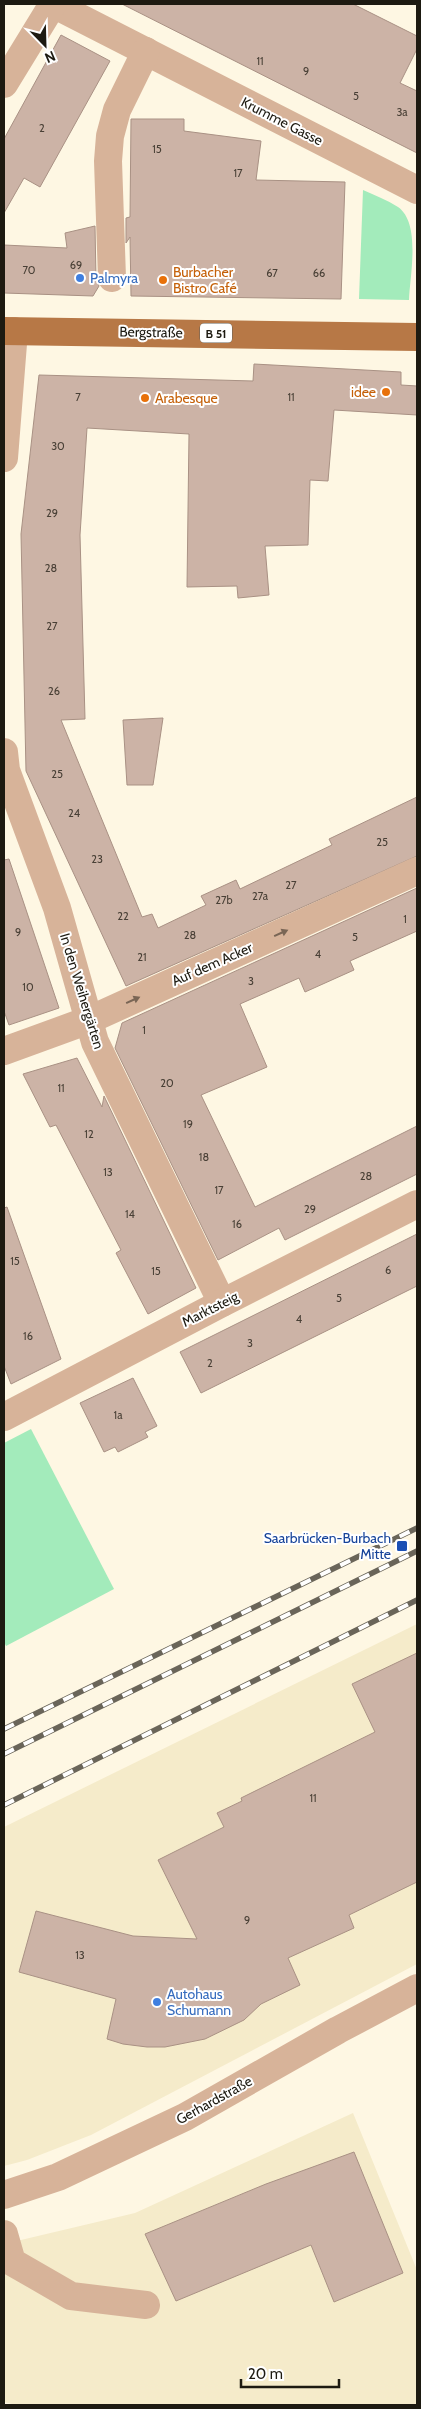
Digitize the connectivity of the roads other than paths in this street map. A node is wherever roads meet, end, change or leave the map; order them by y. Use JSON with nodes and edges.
{"nodes":[{"id":1,"x":53,"y":4,"type":"edge"},
{"id":2,"x":146,"y":51,"type":"junction"},
{"id":3,"x":4,"y":84,"type":"edge"},
{"id":4,"x":417,"y":190,"type":"edge"},
{"id":5,"x":112,"y":278,"type":"dead end"},
{"id":6,"x":9,"y":331,"type":"edge"},
{"id":7,"x":417,"y":336,"type":"edge"},
{"id":8,"x":4,"y":458,"type":"edge"},
{"id":9,"x":4,"y":752,"type":"edge"},
{"id":10,"x":417,"y":871,"type":"edge"},
{"id":11,"x":89,"y":1020,"type":"junction"},
{"id":12,"x":4,"y":1051,"type":"edge"},
{"id":13,"x":417,"y":1204,"type":"edge"},
{"id":14,"x":222,"y":1303,"type":"junction"},
{"id":15,"x":4,"y":1417,"type":"edge"},
{"id":16,"x":417,"y":1988,"type":"edge"},
{"id":17,"x":4,"y":2194,"type":"edge"},
{"id":18,"x":4,"y":2234,"type":"edge"},
{"id":19,"x":146,"y":2305,"type":"dead end"}],
"edges":[{"from":1,"to":2,"type":"street","name":"Krumme Gasse"},
{"from":1,"to":3,"type":"street"},
{"from":2,"to":4,"type":"street","name":"Krumme Gasse"},
{"from":2,"to":5,"type":"street"},
{"from":6,"to":7,"type":"main road","name":"Bergstraße","number":"B 51"},
{"from":6,"to":8,"type":"street"},
{"from":9,"to":11,"type":"street","name":"In den Weihergärten"},
{"from":11,"to":10,"type":"street","name":"Auf dem Acker","one_way":true},
{"from":11,"to":12,"type":"street","name":"Auf dem Acker"},
{"from":11,"to":14,"type":"street","name":"In den Weihergärten"},
{"from":13,"to":14,"type":"street","name":"Marktsteig"},
{"from":14,"to":15,"type":"street","name":"Marktsteig"},
{"from":16,"to":17,"type":"street","name":"Gerhardstraße"},
{"from":18,"to":19,"type":"street"}]}
